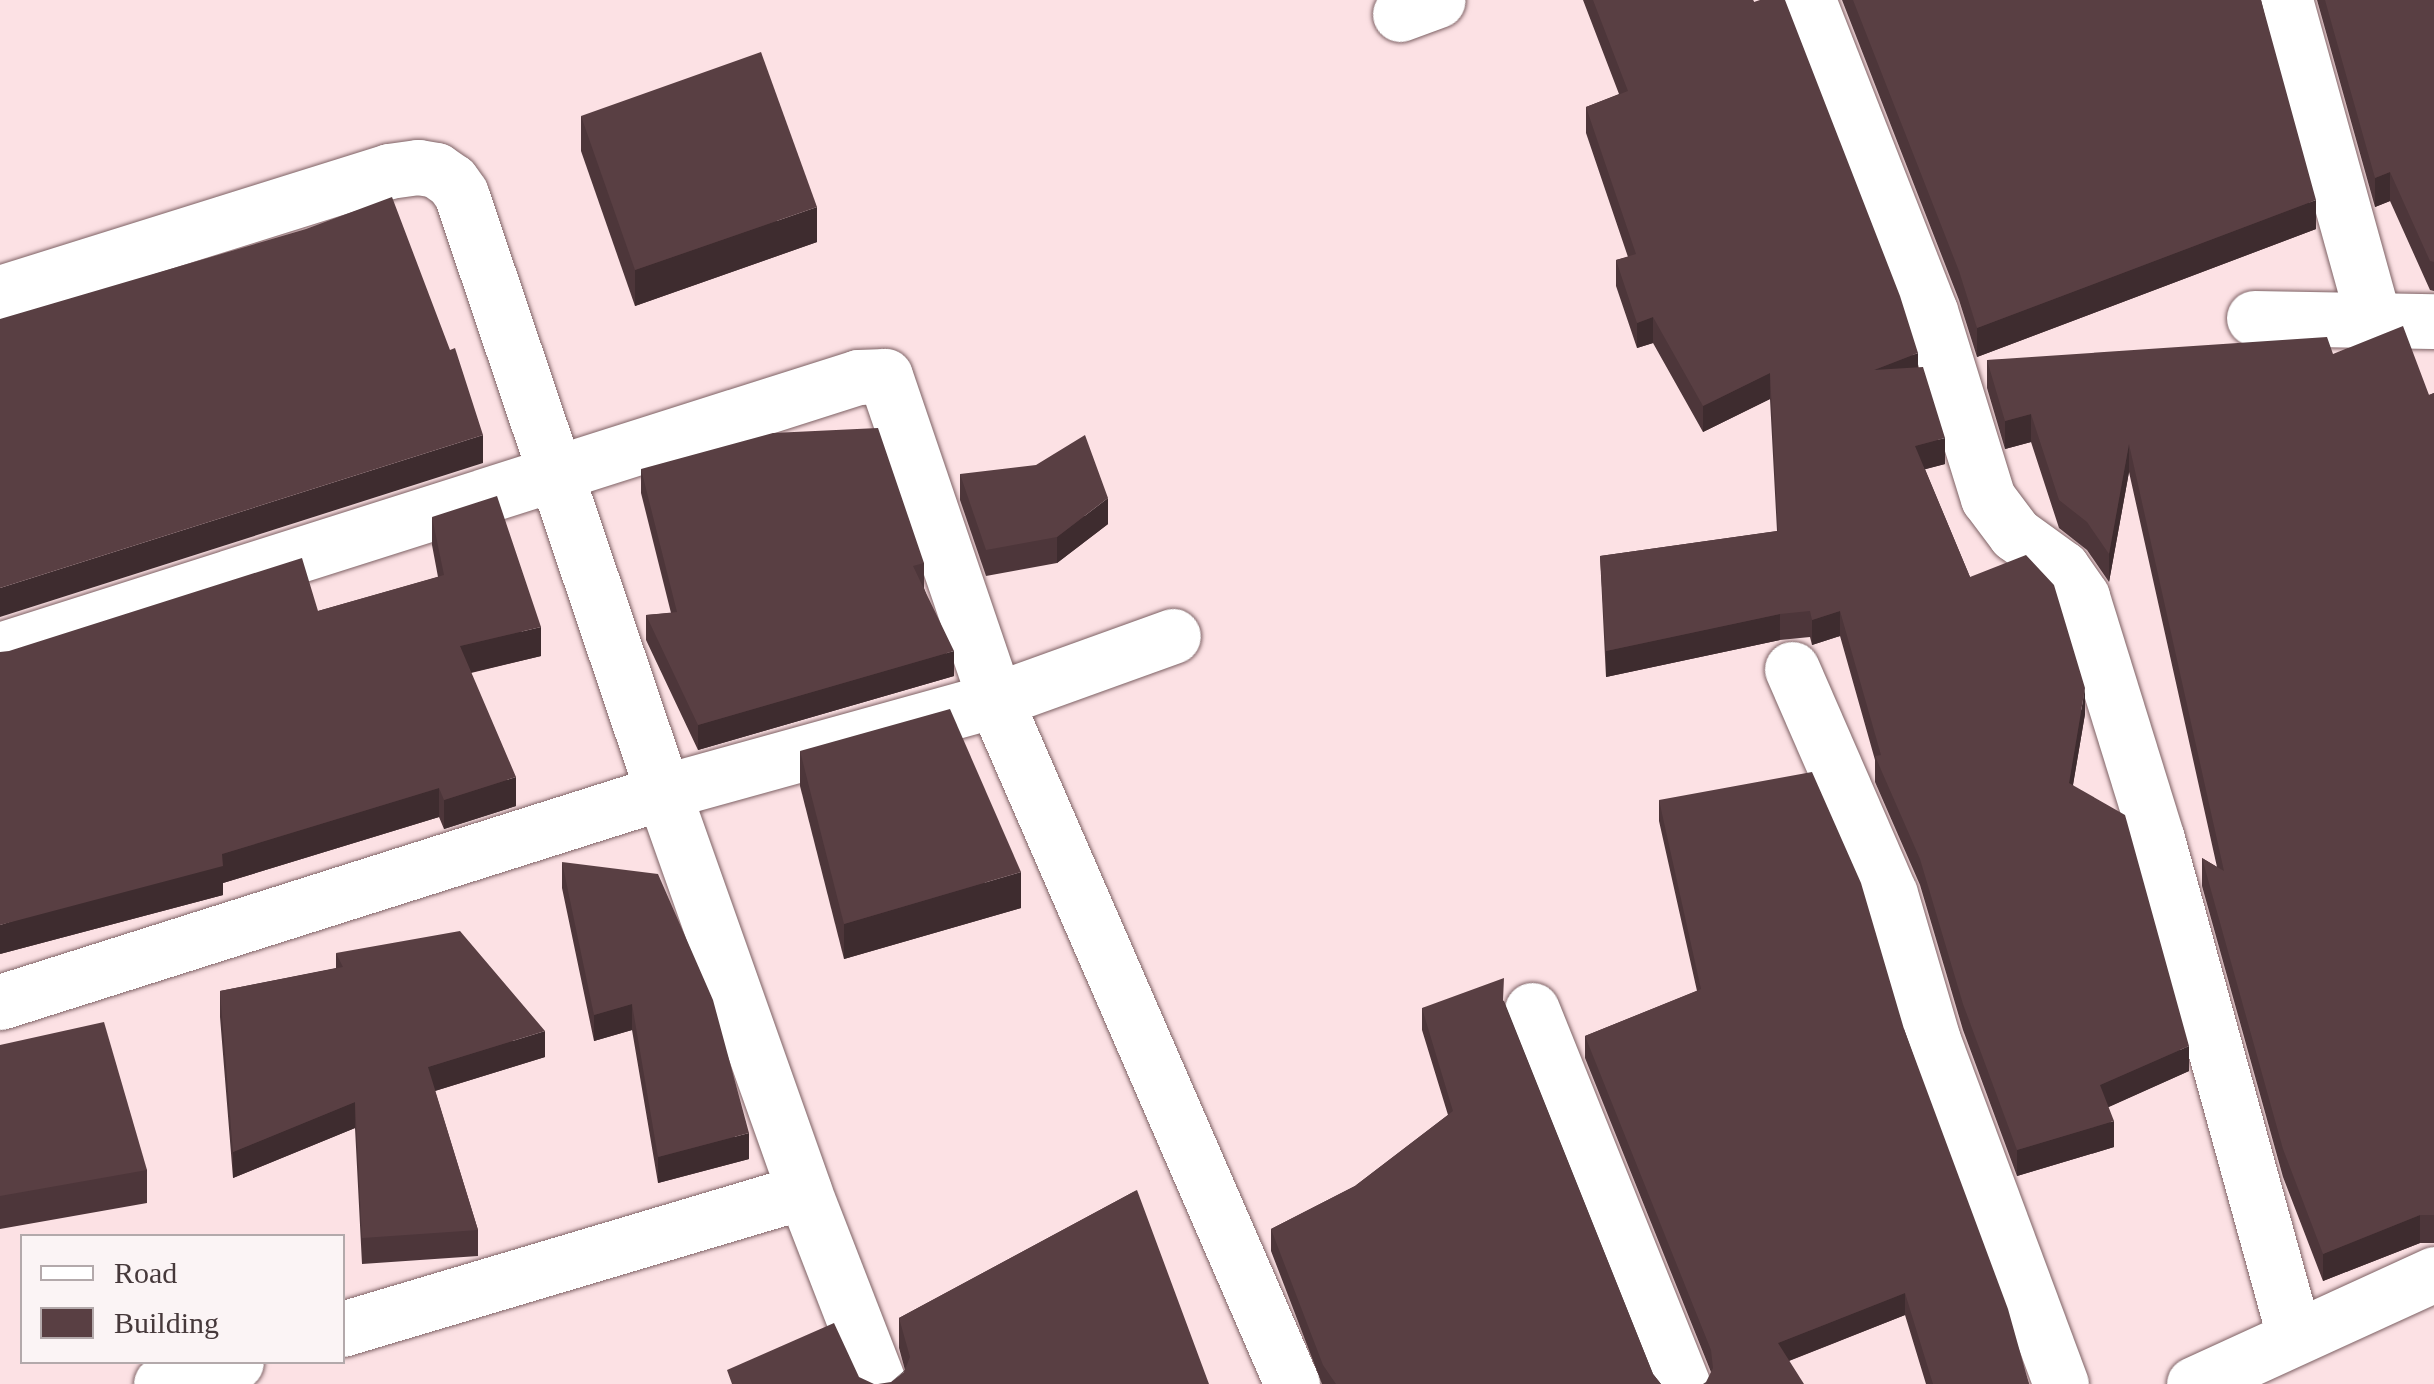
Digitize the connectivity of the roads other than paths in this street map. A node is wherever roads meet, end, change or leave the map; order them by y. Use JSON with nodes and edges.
{"nodes":[{"id":1,"x":1808,"y":0,"type":"edge"},
{"id":2,"x":2285,"y":0,"type":"edge"},
{"id":3,"x":0,"y":293,"type":"edge"},
{"id":4,"x":2254,"y":318,"type":"dead end"},
{"id":5,"x":2374,"y":320,"type":"junction"},
{"id":6,"x":2434,"y":322,"type":"edge"},
{"id":7,"x":556,"y":473,"type":"junction"},
{"id":8,"x":1173,"y":636,"type":"dead end"},
{"id":9,"x":0,"y":650,"type":"edge"},
{"id":10,"x":1792,"y":669,"type":"dead end"},
{"id":11,"x":995,"y":700,"type":"junction"},
{"id":12,"x":663,"y":792,"type":"junction"},
{"id":13,"x":0,"y":1002,"type":"edge"},
{"id":14,"x":1532,"y":1010,"type":"dead end"},
{"id":15,"x":804,"y":1191,"type":"junction"},
{"id":16,"x":2434,"y":1274,"type":"edge"},
{"id":17,"x":345,"y":1329,"type":"edge"},
{"id":18,"x":2294,"y":1335,"type":"junction"},
{"id":19,"x":229,"y":1364,"type":"edge"},
{"id":20,"x":161,"y":1384,"type":"edge"},
{"id":21,"x":879,"y":1384,"type":"edge"},
{"id":22,"x":1292,"y":1384,"type":"edge"},
{"id":23,"x":1682,"y":1384,"type":"edge"},
{"id":24,"x":2061,"y":1384,"type":"edge"},
{"id":25,"x":2194,"y":1384,"type":"edge"}],
"edges":[{"from":1,"to":18,"type":"street"},
{"from":2,"to":5,"type":"street"},
{"from":3,"to":7,"type":"street"},
{"from":4,"to":5,"type":"street"},
{"from":5,"to":6,"type":"street"},
{"from":7,"to":9,"type":"street"},
{"from":7,"to":11,"type":"street"},
{"from":7,"to":12,"type":"street"},
{"from":8,"to":11,"type":"street"},
{"from":10,"to":24,"type":"street"},
{"from":11,"to":12,"type":"street"},
{"from":11,"to":22,"type":"street"},
{"from":12,"to":13,"type":"street"},
{"from":12,"to":15,"type":"street"},
{"from":14,"to":23,"type":"street"},
{"from":15,"to":17,"type":"street"},
{"from":15,"to":21,"type":"street"},
{"from":16,"to":18,"type":"street"},
{"from":18,"to":25,"type":"street"},
{"from":19,"to":20,"type":"street"}]}
